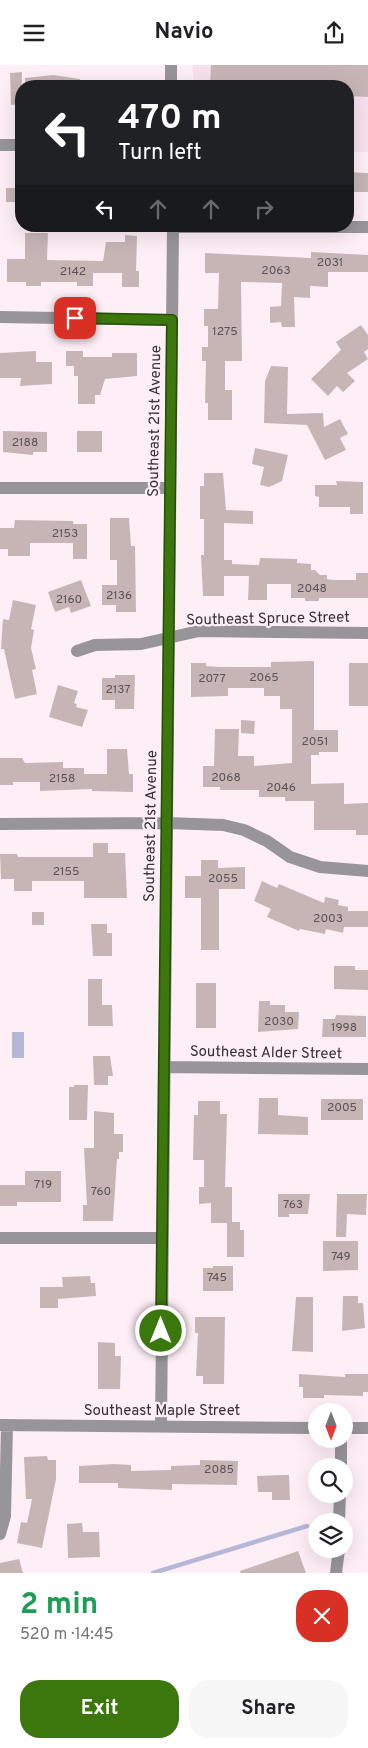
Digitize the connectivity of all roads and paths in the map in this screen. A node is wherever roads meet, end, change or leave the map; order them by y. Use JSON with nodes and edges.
{"nodes":[{"id":1,"x":171,"y":65,"type":"edge"},
{"id":2,"x":171,"y":80,"type":"edge"},
{"id":3,"x":0,"y":145,"type":"edge"},
{"id":4,"x":15,"y":145,"type":"edge"},
{"id":5,"x":354,"y":227,"type":"edge"},
{"id":6,"x":368,"y":227,"type":"edge"},
{"id":7,"x":173,"y":232,"type":"edge"},
{"id":8,"x":0,"y":317,"type":"edge"},
{"id":9,"x":172,"y":320,"type":"junction"},
{"id":10,"x":0,"y":488,"type":"edge"},
{"id":11,"x":170,"y":488,"type":"junction"},
{"id":12,"x":368,"y":633,"type":"edge"},
{"id":13,"x":168,"y":637,"type":"junction"},
{"id":14,"x":77,"y":651,"type":"dead end"},
{"id":15,"x":166,"y":823,"type":"junction"},
{"id":16,"x":0,"y":824,"type":"edge"},
{"id":17,"x":368,"y":871,"type":"edge"},
{"id":18,"x":164,"y":1067,"type":"junction"},
{"id":19,"x":368,"y":1069,"type":"edge"},
{"id":20,"x":0,"y":1237,"type":"edge"},
{"id":21,"x":161,"y":1238,"type":"junction"},
{"id":22,"x":3,"y":1425,"type":"edge"},
{"id":23,"x":160,"y":1426,"type":"junction"},
{"id":24,"x":308,"y":1428,"type":"edge"},
{"id":25,"x":353,"y":1428,"type":"edge"},
{"id":26,"x":368,"y":1428,"type":"edge"},
{"id":27,"x":0,"y":1534,"type":"edge"},
{"id":28,"x":338,"y":1558,"type":"edge"},
{"id":29,"x":336,"y":1573,"type":"edge"}],
"edges":[{"from":1,"to":2,"type":"street"},
{"from":3,"to":4,"type":"street"},
{"from":5,"to":6,"type":"street"},
{"from":7,"to":9,"type":"street","name":"Southeast 21st Avenue"},
{"from":8,"to":9,"type":"street"},
{"from":9,"to":11,"type":"street","name":"Southeast 21st Avenue"},
{"from":10,"to":11,"type":"street"},
{"from":11,"to":13,"type":"street","name":"Southeast 21st Avenue"},
{"from":12,"to":13,"type":"street","name":"Southeast Spruce Street"},
{"from":13,"to":14,"type":"street","name":"Southeast Spruce Street"},
{"from":13,"to":15,"type":"street","name":"Southeast 21st Avenue"},
{"from":15,"to":16,"type":"street"},
{"from":15,"to":17,"type":"street"},
{"from":15,"to":18,"type":"street","name":"Southeast 21st Avenue"},
{"from":18,"to":19,"type":"street","name":"Southeast Alder Street"},
{"from":18,"to":21,"type":"street","name":"Southeast 21st Avenue"},
{"from":20,"to":21,"type":"street"},
{"from":21,"to":23,"type":"street","name":"Southeast 21st Avenue"},
{"from":22,"to":23,"type":"street","name":"Southeast Maple Street"},
{"from":22,"to":27,"type":"street","name":"Southeast Maple Street"},
{"from":23,"to":24,"type":"street","name":"Southeast Maple Street"},
{"from":25,"to":26,"type":"street"},
{"from":28,"to":29,"type":"street"}]}
